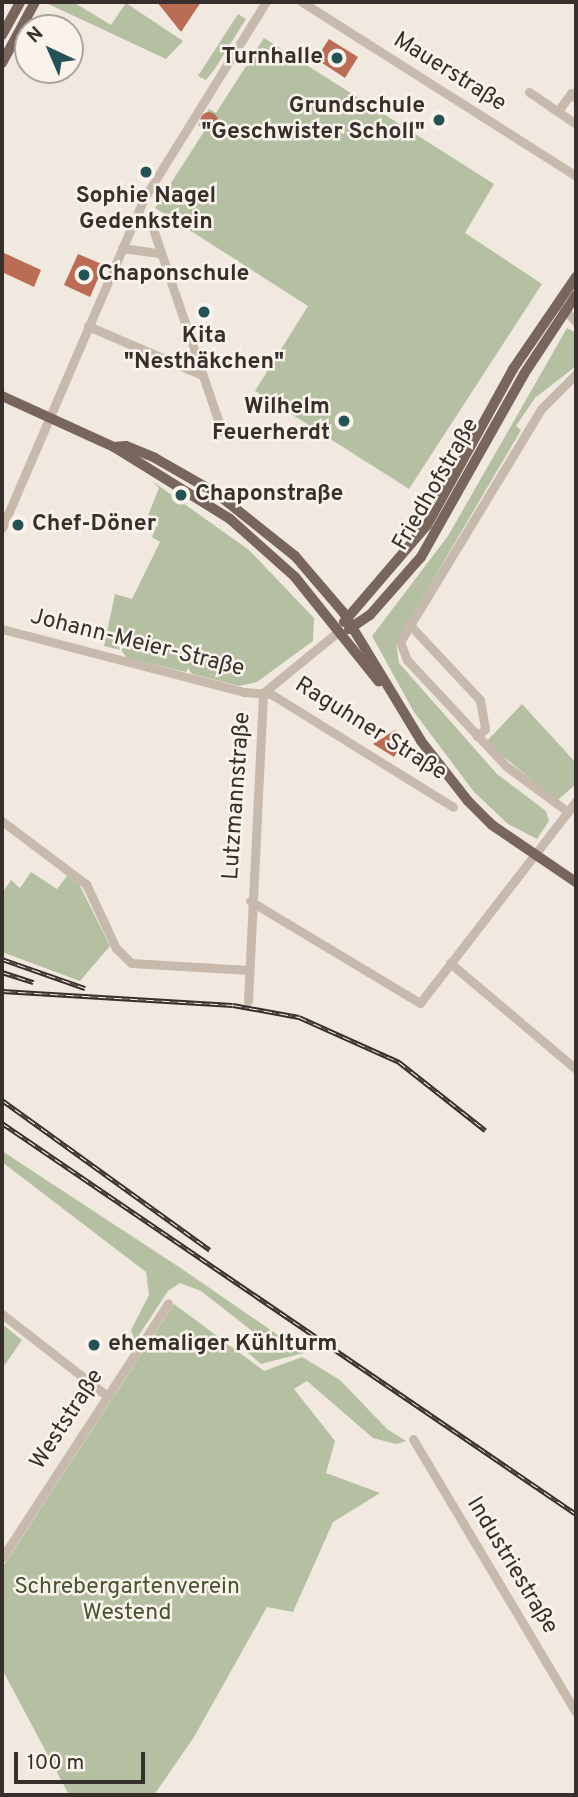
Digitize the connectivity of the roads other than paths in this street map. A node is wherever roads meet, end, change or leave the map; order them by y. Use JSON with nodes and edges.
{"nodes":[{"id":1,"x":20,"y":2,"type":"edge"},
{"id":2,"x":35,"y":2,"type":"edge"},
{"id":3,"x":266,"y":2,"type":"edge"},
{"id":4,"x":302,"y":2,"type":"edge"},
{"id":5,"x":2,"y":35,"type":"edge"},
{"id":6,"x":2,"y":63,"type":"edge"},
{"id":7,"x":529,"y":92,"type":"dead end"},
{"id":8,"x":576,"y":98,"type":"edge"},
{"id":9,"x":558,"y":111,"type":"junction"},
{"id":10,"x":576,"y":124,"type":"edge"},
{"id":11,"x":576,"y":176,"type":"edge"},
{"id":12,"x":151,"y":223,"type":"dead end"},
{"id":13,"x":122,"y":248,"type":"junction"},
{"id":14,"x":159,"y":253,"type":"junction"},
{"id":15,"x":576,"y":276,"type":"edge"},
{"id":16,"x":576,"y":295,"type":"edge"},
{"id":17,"x":561,"y":306,"type":"junction"},
{"id":18,"x":576,"y":322,"type":"edge"},
{"id":19,"x":88,"y":326,"type":"junction"},
{"id":20,"x":200,"y":374,"type":"junction"},
{"id":21,"x":576,"y":374,"type":"edge"},
{"id":22,"x":2,"y":396,"type":"edge"},
{"id":23,"x":47,"y":416,"type":"junction"},
{"id":24,"x":222,"y":431,"type":"dead end"},
{"id":25,"x":114,"y":447,"type":"junction"},
{"id":26,"x":2,"y":528,"type":"edge"},
{"id":27,"x":346,"y":617,"type":"junction"},
{"id":28,"x":408,"y":623,"type":"junction"},
{"id":29,"x":2,"y":629,"type":"edge"},
{"id":30,"x":354,"y":629,"type":"junction"},
{"id":31,"x":339,"y":631,"type":"junction"},
{"id":32,"x":263,"y":693,"type":"junction"},
{"id":33,"x":393,"y":697,"type":"junction"},
{"id":34,"x":477,"y":736,"type":"junction"},
{"id":35,"x":576,"y":801,"type":"edge"},
{"id":36,"x":453,"y":807,"type":"dead end"},
{"id":37,"x":568,"y":812,"type":"junction"},
{"id":38,"x":2,"y":821,"type":"edge"},
{"id":39,"x":536,"y":856,"type":"junction"},
{"id":40,"x":576,"y":882,"type":"edge"},
{"id":41,"x":250,"y":901,"type":"junction"},
{"id":42,"x":450,"y":963,"type":"junction"},
{"id":43,"x":249,"y":970,"type":"junction"},
{"id":44,"x":248,"y":1001,"type":"dead end"},
{"id":45,"x":576,"y":1069,"type":"edge"},
{"id":46,"x":168,"y":1303,"type":"dead end"},
{"id":47,"x":2,"y":1314,"type":"edge"},
{"id":48,"x":106,"y":1395,"type":"junction"},
{"id":49,"x":413,"y":1439,"type":"dead end"},
{"id":50,"x":2,"y":1559,"type":"edge"},
{"id":51,"x":576,"y":1712,"type":"edge"}],
"edges":[{"from":1,"to":5,"type":"main road"},
{"from":2,"to":6,"type":"main road"},
{"from":3,"to":13,"type":"street"},
{"from":4,"to":11,"type":"street","name":"Mauerstraße"},
{"from":7,"to":9,"type":"street","name":"Mauerstraße"},
{"from":8,"to":9,"type":"street"},
{"from":9,"to":10,"type":"street","name":"Mauerstraße"},
{"from":12,"to":14,"type":"street"},
{"from":13,"to":14,"type":"street"},
{"from":13,"to":19,"type":"street"},
{"from":14,"to":20,"type":"street"},
{"from":15,"to":17,"type":"main road","name":"Friedhofstraße"},
{"from":16,"to":17,"type":"main road","name":"Friedhofstraße"},
{"from":17,"to":18,"type":"street"},
{"from":17,"to":27,"type":"main road","name":"Friedhofstraße"},
{"from":17,"to":30,"type":"main road","name":"Friedhofstraße"},
{"from":19,"to":20,"type":"street"},
{"from":19,"to":23,"type":"street"},
{"from":20,"to":24,"type":"street"},
{"from":21,"to":28,"type":"street"},
{"from":22,"to":23,"type":"main road"},
{"from":23,"to":25,"type":"main road"},
{"from":23,"to":26,"type":"street"},
{"from":25,"to":27,"type":"main road","name":"Raguhner Straße"},
{"from":25,"to":31,"type":"main road","name":"Raguhner Straße"},
{"from":27,"to":30,"type":"main road","name":"Raguhner Straße"},
{"from":27,"to":31,"type":"main road","name":"Friedhofstraße"},
{"from":28,"to":34,"type":"street"},
{"from":28,"to":34,"type":"street"},
{"from":29,"to":32,"type":"street","name":"Johann-Meier-Straße"},
{"from":30,"to":31,"type":"main road"},
{"from":30,"to":33,"type":"main road","name":"Raguhner Straße"},
{"from":31,"to":32,"type":"street","name":"Lutzmannstraße"},
{"from":31,"to":33,"type":"main road","name":"Raguhner Straße"},
{"from":32,"to":36,"type":"street","name":"Raguhner Straße"},
{"from":32,"to":41,"type":"street","name":"Lutzmannstraße"},
{"from":33,"to":39,"type":"main road","name":"Raguhner Straße"},
{"from":34,"to":37,"type":"street"},
{"from":35,"to":37,"type":"street"},
{"from":37,"to":39,"type":"street"},
{"from":38,"to":43,"type":"street"},
{"from":39,"to":40,"type":"main road","name":"Raguhner Straße"},
{"from":39,"to":42,"type":"street"},
{"from":41,"to":42,"type":"street"},
{"from":41,"to":43,"type":"street","name":"Lutzmannstraße"},
{"from":42,"to":45,"type":"street"},
{"from":43,"to":44,"type":"street","name":"Lutzmannstraße"},
{"from":46,"to":48,"type":"street","name":"Weststraße"},
{"from":47,"to":48,"type":"street"},
{"from":48,"to":50,"type":"street","name":"Weststraße"},
{"from":49,"to":51,"type":"street","name":"Industriestraße"}]}
